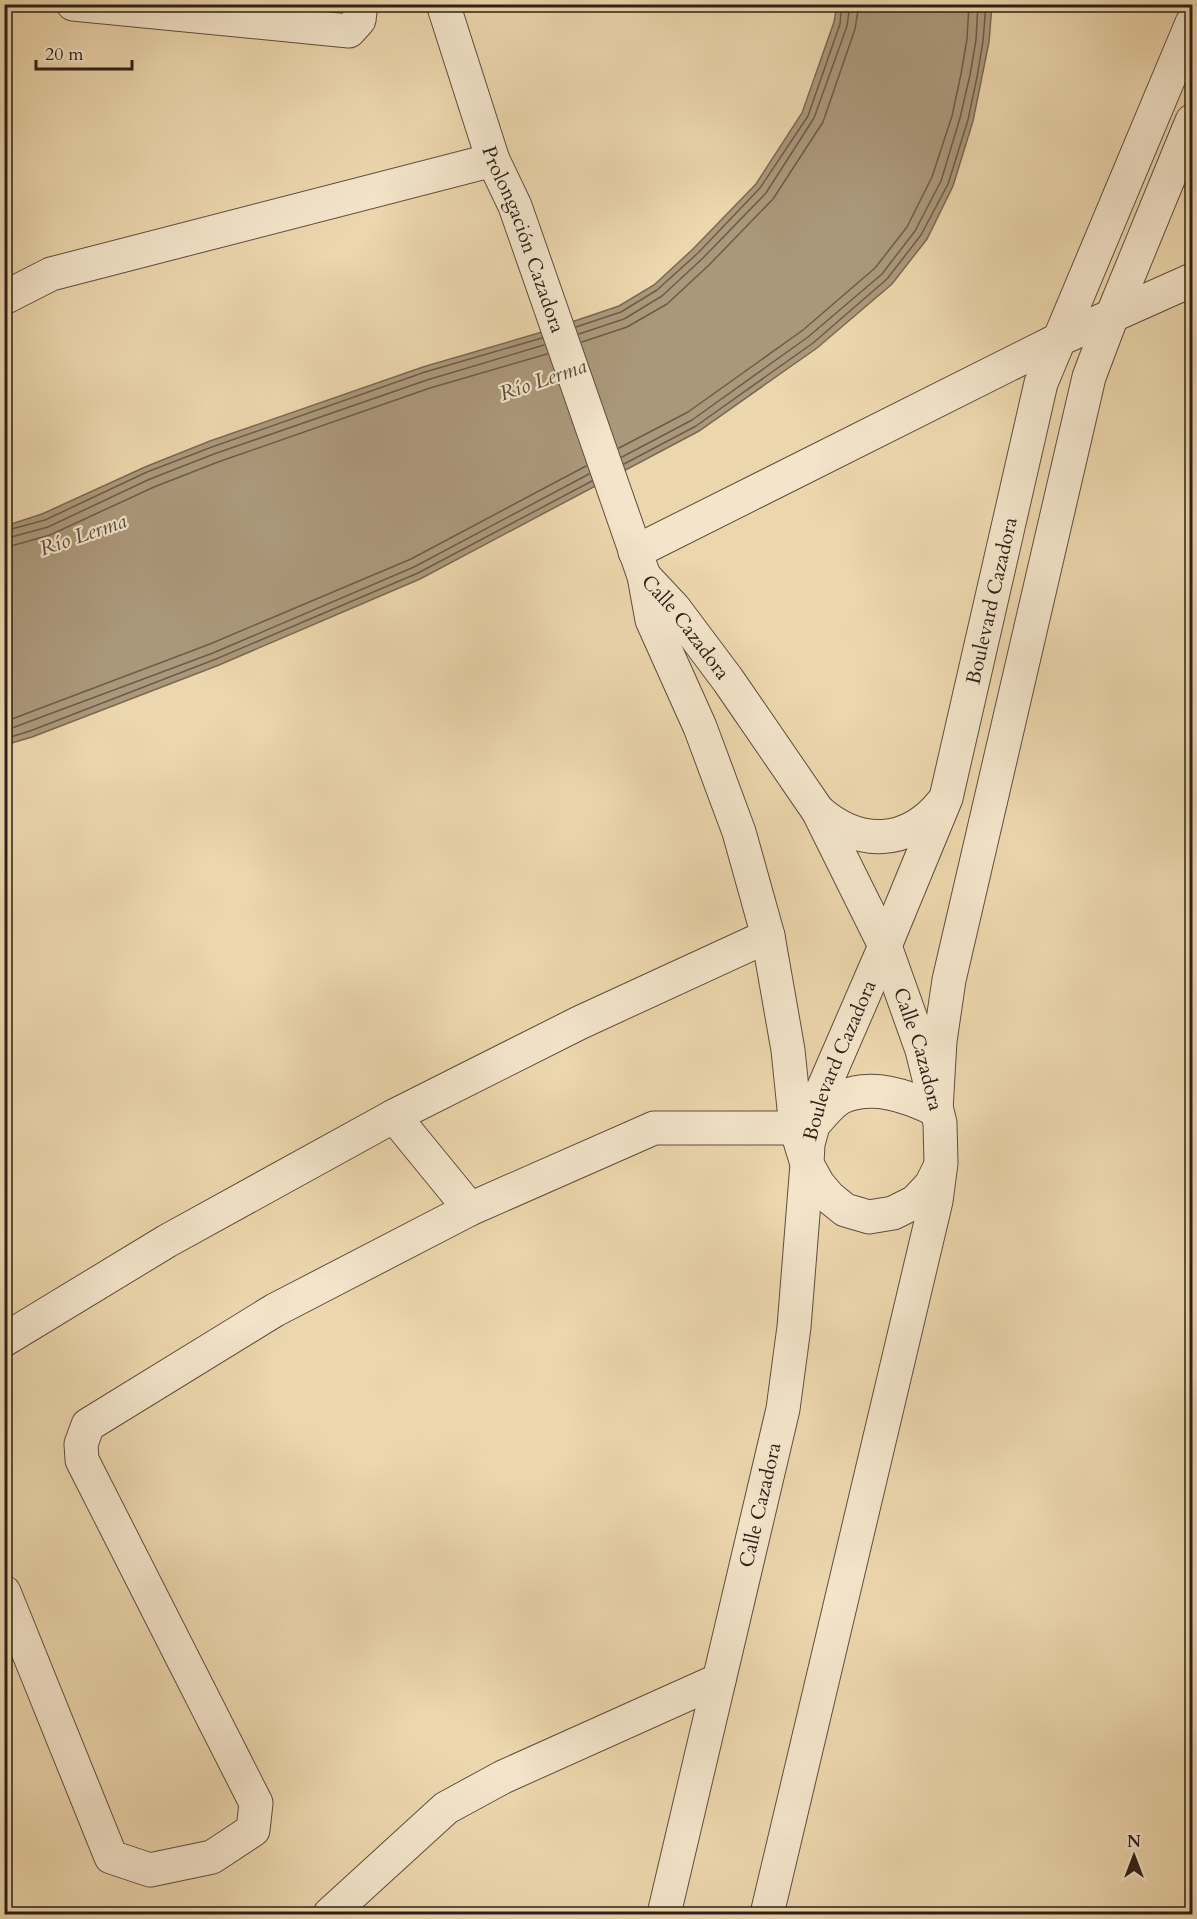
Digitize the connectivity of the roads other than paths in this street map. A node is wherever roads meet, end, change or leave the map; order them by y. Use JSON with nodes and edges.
{"nodes":[{"id":1,"x":73,"y":4,"type":"edge"},
{"id":2,"x":443,"y":4,"type":"edge"},
{"id":3,"x":172,"y":10,"type":"edge"},
{"id":4,"x":355,"y":18,"type":"edge"},
{"id":5,"x":1189,"y":32,"type":"edge"},
{"id":6,"x":1192,"y":121,"type":"edge"},
{"id":7,"x":493,"y":160,"type":"junction"},
{"id":8,"x":1192,"y":280,"type":"edge"},
{"id":9,"x":4,"y":298,"type":"edge"},
{"id":10,"x":1112,"y":316,"type":"junction"},
{"id":11,"x":1060,"y":339,"type":"junction"},
{"id":12,"x":636,"y":553,"type":"junction"},
{"id":13,"x":946,"y":798,"type":"junction"},
{"id":14,"x":818,"y":811,"type":"junction"},
{"id":15,"x":768,"y":936,"type":"junction"},
{"id":16,"x":885,"y":946,"type":"junction"},
{"id":17,"x":936,"y":1110,"type":"junction"},
{"id":18,"x":394,"y":1116,"type":"junction"},
{"id":19,"x":804,"y":1126,"type":"junction"},
{"id":20,"x":942,"y":1163,"type":"junction"},
{"id":21,"x":807,"y":1164,"type":"junction"},
{"id":22,"x":470,"y":1209,"type":"junction"},
{"id":23,"x":4,"y":1340,"type":"edge"},
{"id":24,"x":4,"y":1592,"type":"edge"},
{"id":25,"x":719,"y":1680,"type":"junction"},
{"id":26,"x":330,"y":1914,"type":"edge"},
{"id":27,"x":664,"y":1914,"type":"edge"},
{"id":28,"x":767,"y":1914,"type":"edge"}],
"edges":[{"from":1,"to":3,"type":"street"},
{"from":2,"to":7,"type":"street","name":"Prolongación Cazadora"},
{"from":3,"to":4,"type":"street"},
{"from":5,"to":11,"type":"street","name":"Boulevard Cazadora"},
{"from":6,"to":10,"type":"street"},
{"from":7,"to":9,"type":"street"},
{"from":7,"to":12,"type":"street","name":"Prolongación Cazadora"},
{"from":8,"to":10,"type":"street"},
{"from":10,"to":11,"type":"street"},
{"from":10,"to":17,"type":"street"},
{"from":11,"to":12,"type":"street"},
{"from":11,"to":13,"type":"street","name":"Boulevard Cazadora"},
{"from":12,"to":14,"type":"street","name":"Calle Cazadora"},
{"from":12,"to":15,"type":"street","name":"Calle Cazadora"},
{"from":13,"to":14,"type":"street"},
{"from":13,"to":16,"type":"street","name":"Boulevard Cazadora"},
{"from":14,"to":16,"type":"street","name":"Calle Cazadora"},
{"from":15,"to":18,"type":"street"},
{"from":15,"to":19,"type":"street","name":"Calle Cazadora"},
{"from":16,"to":17,"type":"street","name":"Calle Cazadora"},
{"from":16,"to":19,"type":"street","name":"Boulevard Cazadora"},
{"from":17,"to":19,"type":"street"},
{"from":17,"to":20,"type":"street","name":"Calle Cazadora"},
{"from":18,"to":22,"type":"street"},
{"from":18,"to":23,"type":"street"},
{"from":19,"to":21,"type":"street","name":"Calle Cazadora"},
{"from":19,"to":22,"type":"street"},
{"from":20,"to":21,"type":"street"},
{"from":20,"to":28,"type":"street","name":"Calle Cazadora"},
{"from":21,"to":25,"type":"street","name":"Calle Cazadora"},
{"from":22,"to":24,"type":"street"},
{"from":25,"to":26,"type":"street"},
{"from":25,"to":27,"type":"street","name":"Calle Cazadora"}]}
